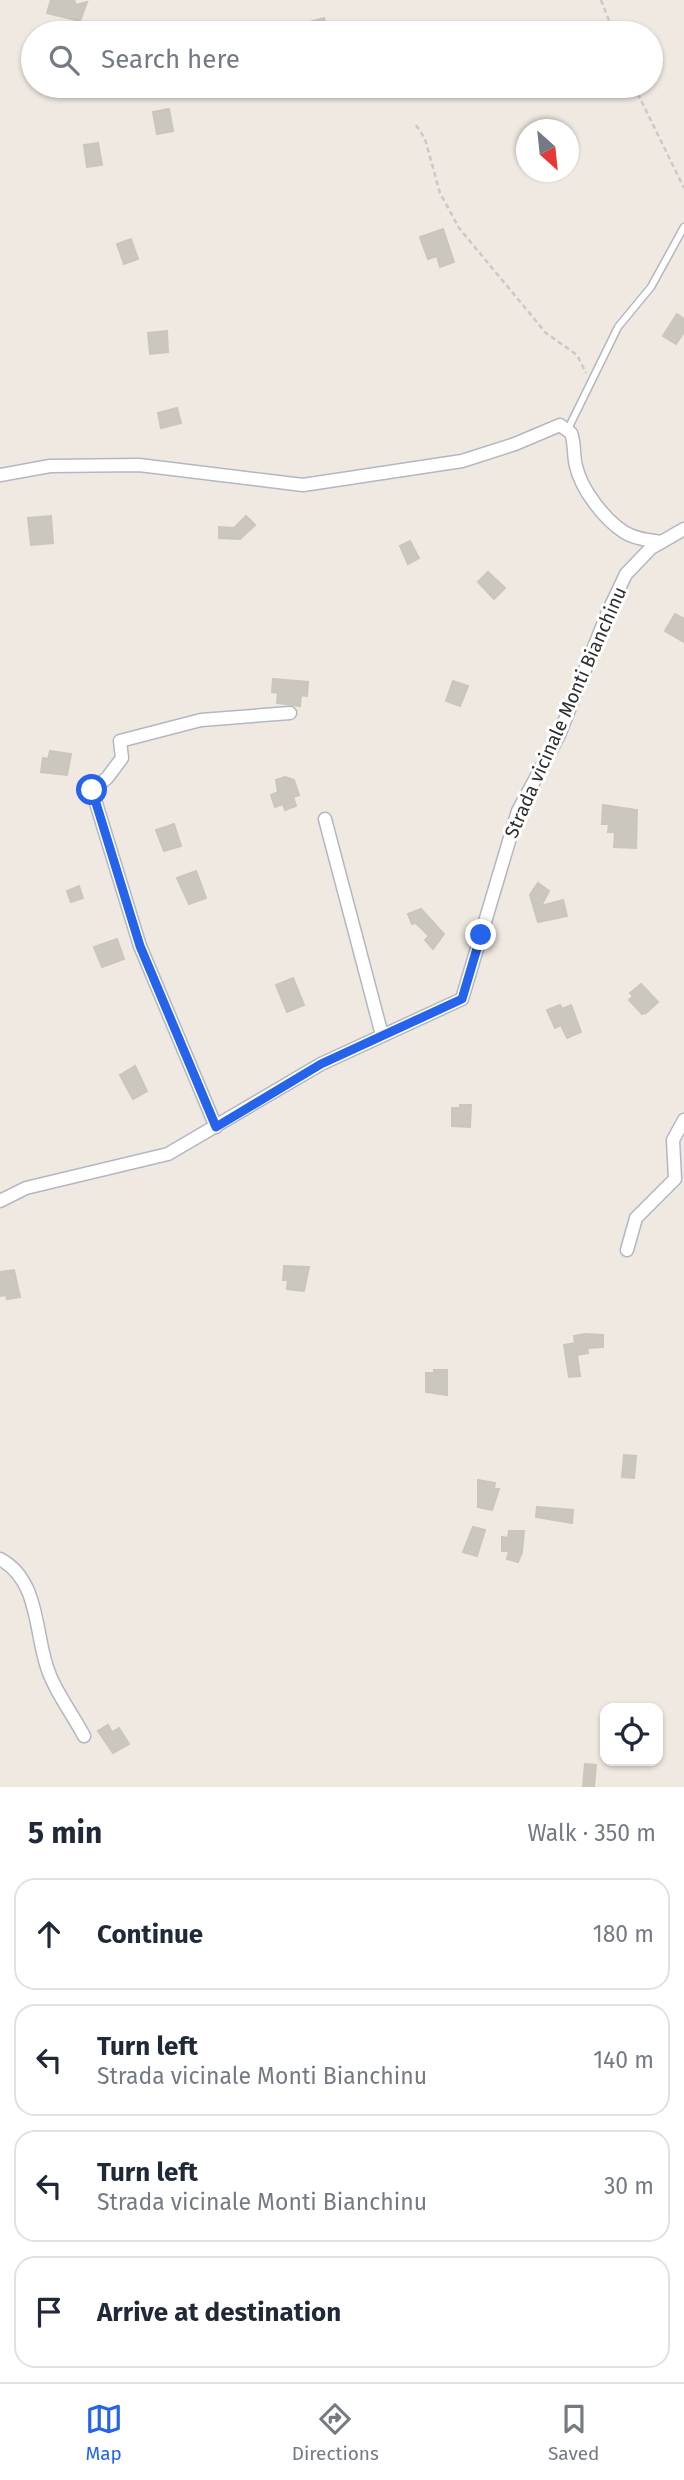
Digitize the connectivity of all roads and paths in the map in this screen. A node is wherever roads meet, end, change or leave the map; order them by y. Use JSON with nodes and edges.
{"nodes":[{"id":1,"x":601,"y":0,"type":"edge"},
{"id":2,"x":609,"y":21,"type":"edge"},
{"id":3,"x":640,"y":98,"type":"edge"},
{"id":4,"x":416,"y":125,"type":"dead end"},
{"id":5,"x":684,"y":188,"type":"edge"},
{"id":6,"x":684,"y":227,"type":"edge"},
{"id":7,"x":591,"y":382,"type":"junction"},
{"id":8,"x":568,"y":429,"type":"junction"},
{"id":9,"x":0,"y":475,"type":"edge"},
{"id":10,"x":684,"y":529,"type":"edge"},
{"id":11,"x":662,"y":542,"type":"junction"},
{"id":12,"x":290,"y":713,"type":"dead end"},
{"id":13,"x":325,"y":819,"type":"dead end"},
{"id":14,"x":382,"y":1035,"type":"junction"},
{"id":15,"x":684,"y":1120,"type":"edge"},
{"id":16,"x":216,"y":1127,"type":"junction"},
{"id":17,"x":0,"y":1201,"type":"edge"},
{"id":18,"x":627,"y":1250,"type":"dead end"},
{"id":19,"x":0,"y":1559,"type":"edge"},
{"id":20,"x":84,"y":1736,"type":"dead end"}],
"edges":[{"from":1,"to":2,"type":"path"},
{"from":3,"to":5,"type":"path"},
{"from":4,"to":7,"type":"path"},
{"from":6,"to":7,"type":"lane"},
{"from":7,"to":8,"type":"lane"},
{"from":8,"to":9,"type":"street"},
{"from":8,"to":11,"type":"street"},
{"from":10,"to":11,"type":"street","name":"Strada vicinale Monti Bianchinu"},
{"from":11,"to":14,"type":"street","name":"Strada vicinale Monti Bianchinu"},
{"from":12,"to":16,"type":"street"},
{"from":13,"to":14,"type":"street"},
{"from":14,"to":16,"type":"street","name":"Strada vicinale Monti Bianchinu"},
{"from":15,"to":18,"type":"street"},
{"from":16,"to":17,"type":"street","name":"Strada vicinale Monti Bianchinu"},
{"from":19,"to":20,"type":"street"}]}
